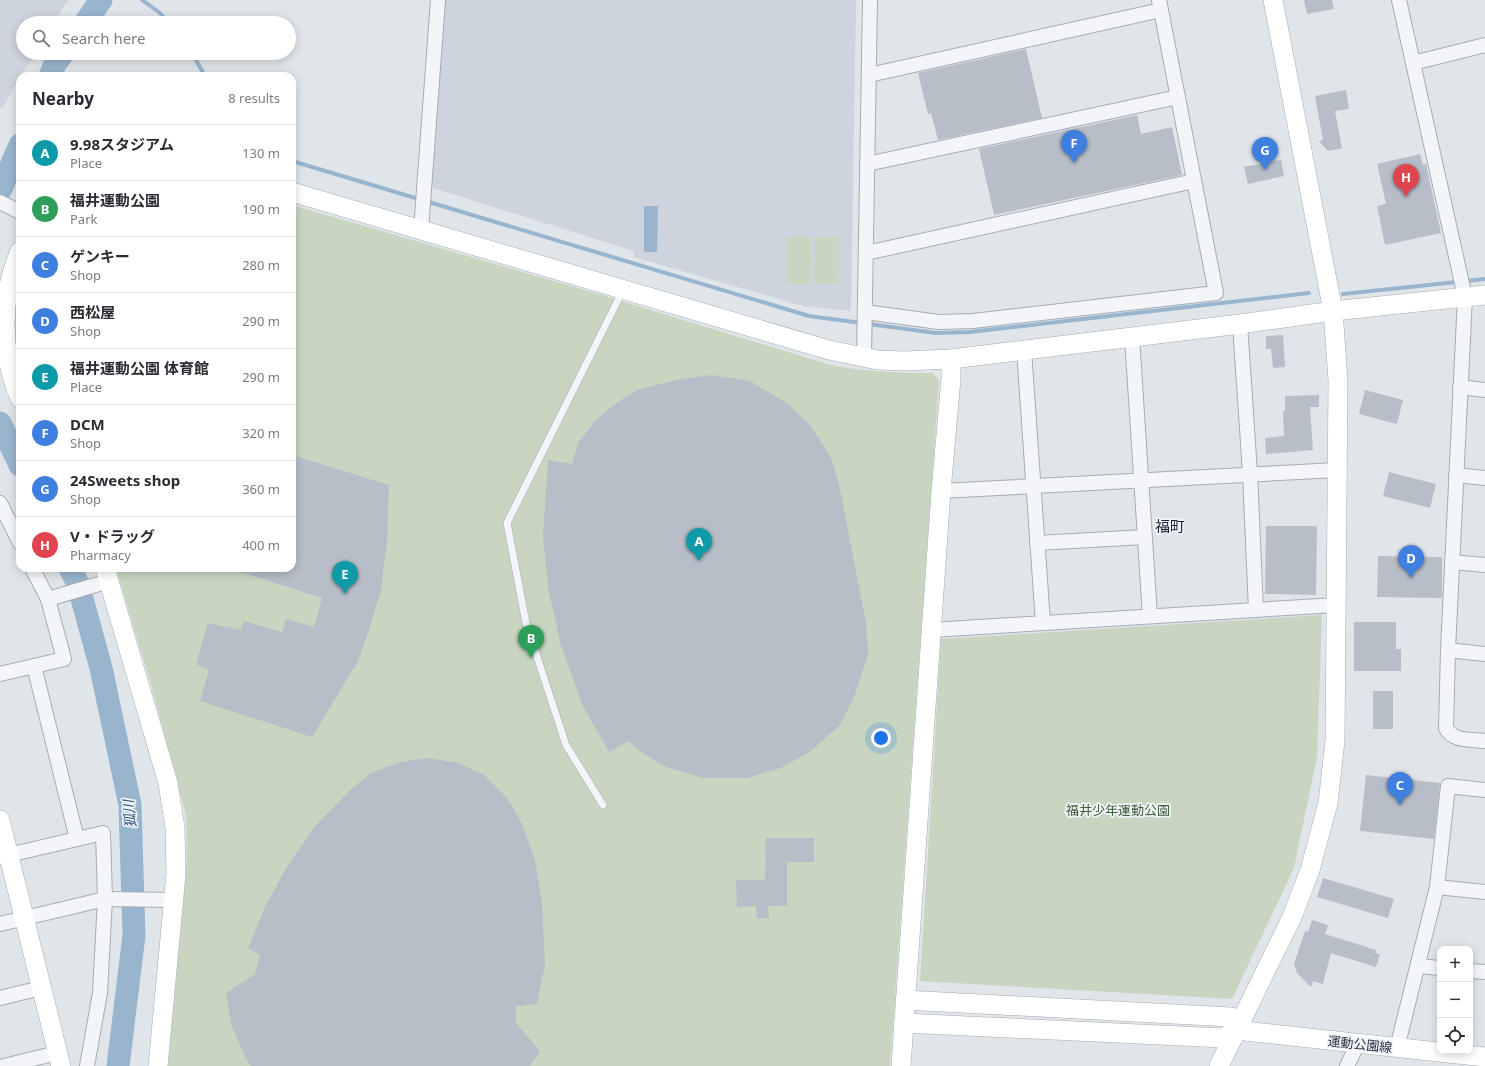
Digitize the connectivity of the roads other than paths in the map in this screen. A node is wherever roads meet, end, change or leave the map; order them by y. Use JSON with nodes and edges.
{"nodes":[{"id":1,"x":438,"y":0,"type":"edge"},
{"id":2,"x":870,"y":0,"type":"edge"},
{"id":3,"x":1273,"y":0,"type":"edge"},
{"id":4,"x":1399,"y":0,"type":"edge"},
{"id":5,"x":1160,"y":5,"type":"edge"},
{"id":6,"x":1485,"y":45,"type":"edge"},
{"id":7,"x":1413,"y":62,"type":"junction"},
{"id":8,"x":869,"y":75,"type":"junction"},
{"id":9,"x":1178,"y":97,"type":"junction"},
{"id":10,"x":867,"y":164,"type":"junction"},
{"id":11,"x":1194,"y":181,"type":"junction"},
{"id":12,"x":296,"y":193,"type":"edge"},
{"id":13,"x":0,"y":202,"type":"edge"},
{"id":14,"x":16,"y":210,"type":"edge"},
{"id":15,"x":421,"y":230,"type":"junction"},
{"id":16,"x":866,"y":253,"type":"junction"},
{"id":17,"x":16,"y":262,"type":"edge"},
{"id":18,"x":623,"y":290,"type":"junction"},
{"id":19,"x":1464,"y":293,"type":"junction"},
{"id":20,"x":1485,"y":295,"type":"edge"},
{"id":21,"x":1333,"y":311,"type":"junction"},
{"id":22,"x":865,"y":314,"type":"junction"},
{"id":23,"x":1240,"y":324,"type":"junction"},
{"id":24,"x":1132,"y":337,"type":"junction"},
{"id":25,"x":1024,"y":350,"type":"junction"},
{"id":26,"x":864,"y":358,"type":"junction"},
{"id":27,"x":950,"y":359,"type":"junction"},
{"id":28,"x":1460,"y":387,"type":"junction"},
{"id":29,"x":16,"y":389,"type":"edge"},
{"id":30,"x":1485,"y":390,"type":"edge"},
{"id":31,"x":1337,"y":470,"type":"junction"},
{"id":32,"x":1250,"y":473,"type":"junction"},
{"id":33,"x":1456,"y":475,"type":"junction"},
{"id":34,"x":1485,"y":478,"type":"edge"},
{"id":35,"x":1142,"y":479,"type":"junction"},
{"id":36,"x":1033,"y":486,"type":"junction"},
{"id":37,"x":941,"y":491,"type":"junction"},
{"id":38,"x":0,"y":503,"type":"edge"},
{"id":39,"x":16,"y":535,"type":"edge"},
{"id":40,"x":1145,"y":537,"type":"junction"},
{"id":41,"x":1037,"y":543,"type":"junction"},
{"id":42,"x":1452,"y":562,"type":"junction"},
{"id":43,"x":1485,"y":565,"type":"edge"},
{"id":44,"x":34,"y":572,"type":"edge"},
{"id":45,"x":104,"y":578,"type":"edge"},
{"id":46,"x":48,"y":599,"type":"junction"},
{"id":47,"x":1336,"y":605,"type":"junction"},
{"id":48,"x":1256,"y":610,"type":"junction"},
{"id":49,"x":1150,"y":616,"type":"junction"},
{"id":50,"x":1043,"y":623,"type":"junction"},
{"id":51,"x":931,"y":630,"type":"junction"},
{"id":52,"x":1448,"y":650,"type":"junction"},
{"id":53,"x":1485,"y":654,"type":"edge"},
{"id":54,"x":34,"y":666,"type":"junction"},
{"id":55,"x":0,"y":674,"type":"edge"},
{"id":56,"x":1485,"y":741,"type":"edge"},
{"id":57,"x":1485,"y":790,"type":"edge"},
{"id":58,"x":603,"y":805,"type":"dead end"},
{"id":59,"x":0,"y":820,"type":"edge"},
{"id":60,"x":76,"y":839,"type":"junction"},
{"id":61,"x":4,"y":856,"type":"edge"},
{"id":62,"x":1437,"y":887,"type":"junction"},
{"id":63,"x":1485,"y":892,"type":"edge"},
{"id":64,"x":105,"y":899,"type":"junction"},
{"id":65,"x":168,"y":899,"type":"junction"},
{"id":66,"x":24,"y":918,"type":"junction"},
{"id":67,"x":0,"y":924,"type":"edge"},
{"id":68,"x":1418,"y":966,"type":"junction"},
{"id":69,"x":1437,"y":968,"type":"edge"},
{"id":70,"x":1473,"y":971,"type":"edge"},
{"id":71,"x":1485,"y":972,"type":"edge"},
{"id":72,"x":41,"y":988,"type":"junction"},
{"id":73,"x":0,"y":998,"type":"edge"},
{"id":74,"x":905,"y":1000,"type":"junction"},
{"id":75,"x":904,"y":1023,"type":"junction"},
{"id":76,"x":1235,"y":1030,"type":"junction"},
{"id":77,"x":1358,"y":1043,"type":"junction"},
{"id":78,"x":1397,"y":1048,"type":"junction"},
{"id":79,"x":1485,"y":1057,"type":"edge"},
{"id":80,"x":59,"y":1060,"type":"edge"},
{"id":81,"x":4,"y":1066,"type":"edge"},
{"id":82,"x":87,"y":1066,"type":"edge"},
{"id":83,"x":158,"y":1066,"type":"edge"},
{"id":84,"x":901,"y":1066,"type":"edge"},
{"id":85,"x":1219,"y":1066,"type":"edge"},
{"id":86,"x":1347,"y":1066,"type":"edge"},
{"id":87,"x":1484,"y":1066,"type":"edge"}],
"edges":[{"from":1,"to":15,"type":"street"},
{"from":2,"to":8,"type":"street"},
{"from":3,"to":21,"type":"street"},
{"from":4,"to":7,"type":"street"},
{"from":5,"to":8,"type":"street"},
{"from":5,"to":9,"type":"street"},
{"from":6,"to":7,"type":"street"},
{"from":7,"to":19,"type":"street"},
{"from":8,"to":10,"type":"street"},
{"from":9,"to":10,"type":"street"},
{"from":9,"to":11,"type":"street"},
{"from":10,"to":16,"type":"street"},
{"from":11,"to":16,"type":"street"},
{"from":11,"to":22,"type":"street"},
{"from":12,"to":15,"type":"street"},
{"from":13,"to":14,"type":"street"},
{"from":15,"to":18,"type":"street"},
{"from":16,"to":22,"type":"street"},
{"from":17,"to":29,"type":"street"},
{"from":18,"to":26,"type":"street"},
{"from":18,"to":58,"type":"lane"},
{"from":19,"to":20,"type":"street"},
{"from":19,"to":21,"type":"street"},
{"from":19,"to":28,"type":"street"},
{"from":21,"to":23,"type":"street"},
{"from":21,"to":31,"type":"street"},
{"from":22,"to":26,"type":"street"},
{"from":23,"to":24,"type":"street"},
{"from":23,"to":32,"type":"street"},
{"from":24,"to":25,"type":"street"},
{"from":24,"to":35,"type":"street"},
{"from":25,"to":27,"type":"street"},
{"from":25,"to":36,"type":"street"},
{"from":26,"to":27,"type":"street"},
{"from":27,"to":37,"type":"street"},
{"from":28,"to":30,"type":"street"},
{"from":28,"to":33,"type":"street"},
{"from":31,"to":32,"type":"street"},
{"from":31,"to":47,"type":"street"},
{"from":32,"to":35,"type":"street"},
{"from":32,"to":48,"type":"street"},
{"from":33,"to":34,"type":"street"},
{"from":33,"to":42,"type":"street"},
{"from":35,"to":36,"type":"street"},
{"from":35,"to":40,"type":"street"},
{"from":36,"to":37,"type":"street"},
{"from":36,"to":41,"type":"street"},
{"from":37,"to":51,"type":"street"},
{"from":38,"to":39,"type":"street"},
{"from":40,"to":41,"type":"street"},
{"from":40,"to":49,"type":"street"},
{"from":41,"to":50,"type":"street"},
{"from":42,"to":43,"type":"street"},
{"from":42,"to":52,"type":"street"},
{"from":44,"to":46,"type":"street"},
{"from":45,"to":46,"type":"street"},
{"from":45,"to":65,"type":"street"},
{"from":46,"to":54,"type":"street"},
{"from":47,"to":48,"type":"street"},
{"from":47,"to":76,"type":"street"},
{"from":48,"to":49,"type":"street"},
{"from":49,"to":50,"type":"street"},
{"from":50,"to":51,"type":"street"},
{"from":51,"to":74,"type":"street"},
{"from":52,"to":53,"type":"street"},
{"from":52,"to":56,"type":"street"},
{"from":54,"to":55,"type":"street"},
{"from":54,"to":60,"type":"street"},
{"from":57,"to":62,"type":"street"},
{"from":59,"to":61,"type":"street"},
{"from":60,"to":61,"type":"street"},
{"from":60,"to":64,"type":"street"},
{"from":61,"to":66,"type":"street"},
{"from":62,"to":63,"type":"street"},
{"from":62,"to":68,"type":"street"},
{"from":64,"to":65,"type":"street"},
{"from":64,"to":66,"type":"street"},
{"from":64,"to":82,"type":"street"},
{"from":65,"to":83,"type":"street"},
{"from":66,"to":67,"type":"street"},
{"from":66,"to":72,"type":"street"},
{"from":68,"to":69,"type":"street"},
{"from":68,"to":78,"type":"street"},
{"from":70,"to":71,"type":"street"},
{"from":72,"to":73,"type":"street"},
{"from":72,"to":80,"type":"street"},
{"from":74,"to":75,"type":"street"},
{"from":74,"to":76,"type":"street"},
{"from":75,"to":76,"type":"street"},
{"from":75,"to":84,"type":"street"},
{"from":76,"to":77,"type":"street","name":"運動公園線"},
{"from":76,"to":85,"type":"street"},
{"from":77,"to":78,"type":"street","name":"運動公園線"},
{"from":77,"to":86,"type":"street"},
{"from":78,"to":79,"type":"street","name":"運動公園線"},
{"from":79,"to":87,"type":"street"},
{"from":80,"to":81,"type":"street"}]}
